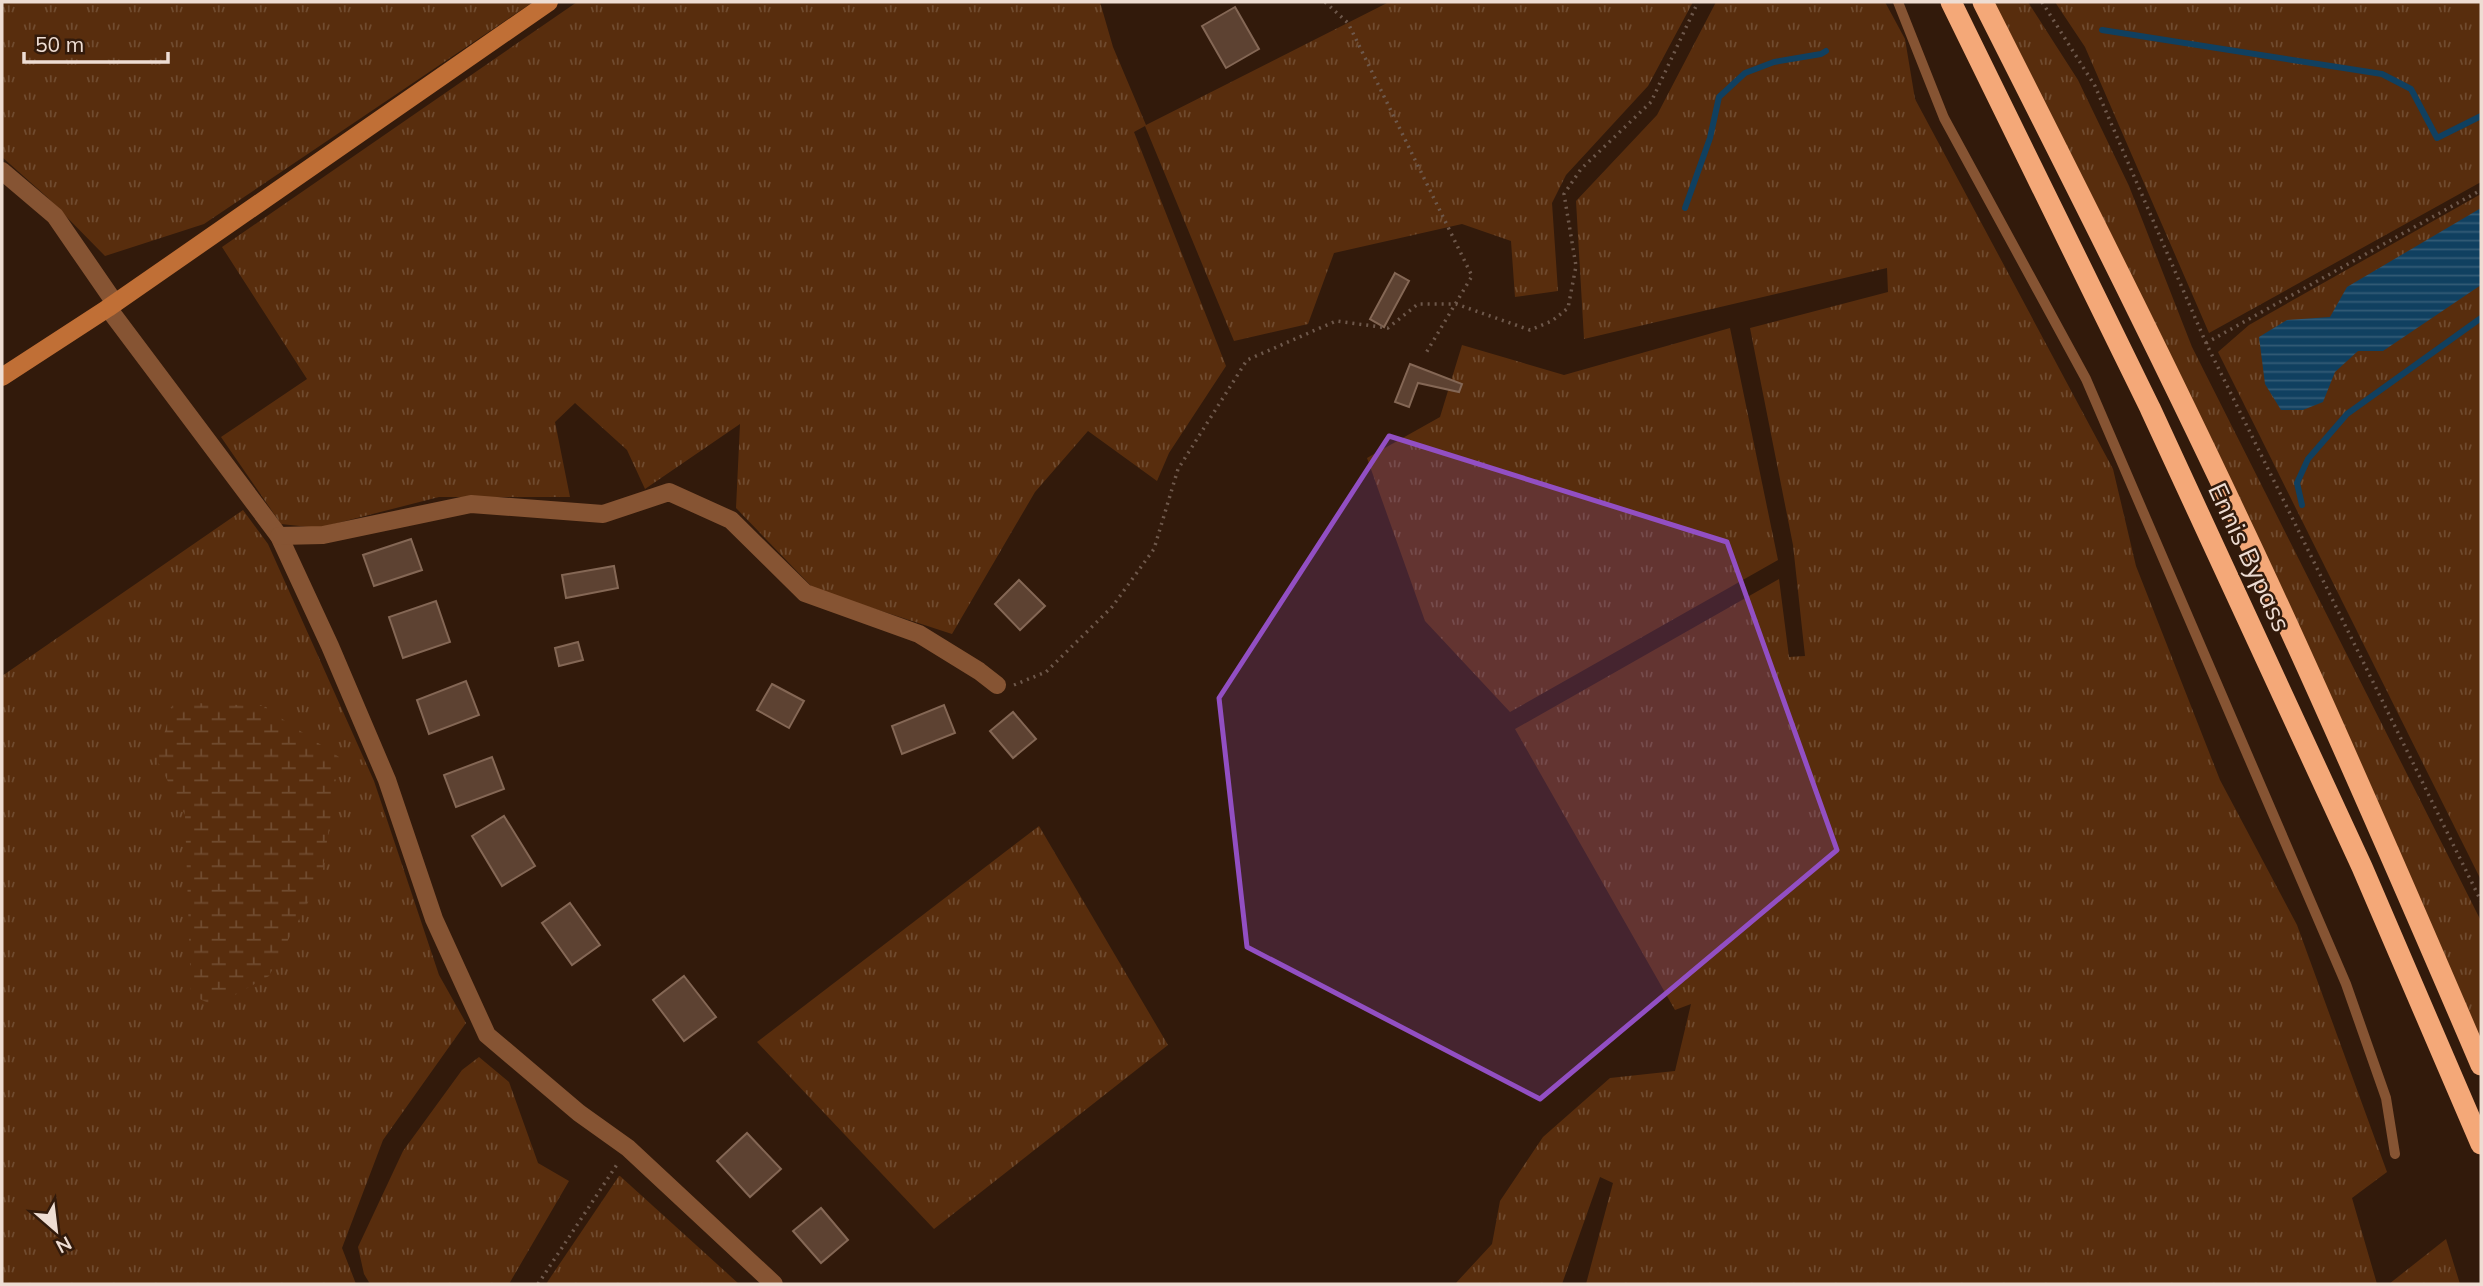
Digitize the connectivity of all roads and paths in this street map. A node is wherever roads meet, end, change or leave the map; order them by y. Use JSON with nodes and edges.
{"nodes":[{"id":1,"x":549,"y":2,"type":"edge"},
{"id":2,"x":1325,"y":2,"type":"edge"},
{"id":3,"x":1698,"y":2,"type":"edge"},
{"id":4,"x":1898,"y":2,"type":"edge"},
{"id":5,"x":1951,"y":2,"type":"edge"},
{"id":6,"x":1983,"y":2,"type":"edge"},
{"id":7,"x":2042,"y":2,"type":"edge"},
{"id":8,"x":2,"y":171,"type":"edge"},
{"id":9,"x":2481,"y":190,"type":"edge"},
{"id":10,"x":1456,"y":304,"type":"junction"},
{"id":11,"x":111,"y":306,"type":"junction"},
{"id":12,"x":2206,"y":343,"type":"junction"},
{"id":13,"x":1426,"y":353,"type":"dead end"},
{"id":14,"x":2,"y":377,"type":"edge"},
{"id":15,"x":279,"y":536,"type":"junction"},
{"id":16,"x":997,"y":685,"type":"joint"},
{"id":17,"x":2481,"y":901,"type":"edge"},
{"id":18,"x":2481,"y":1065,"type":"edge"},
{"id":19,"x":2481,"y":1144,"type":"edge"},
{"id":20,"x":628,"y":1147,"type":"junction"},
{"id":21,"x":2395,"y":1154,"type":"dead end"},
{"id":22,"x":538,"y":1284,"type":"edge"},
{"id":23,"x":774,"y":1284,"type":"edge"}],
"edges":[{"from":1,"to":11,"type":"main road"},
{"from":2,"to":10,"type":"path"},
{"from":3,"to":10,"type":"path"},
{"from":4,"to":21,"type":"lane"},
{"from":5,"to":19,"type":"highway","name":"Ennis Bypass"},
{"from":6,"to":18,"type":"highway","name":"Ennis Bypass"},
{"from":7,"to":12,"type":"path"},
{"from":8,"to":11,"type":"street"},
{"from":9,"to":12,"type":"path"},
{"from":10,"to":13,"type":"path"},
{"from":10,"to":16,"type":"path"},
{"from":11,"to":14,"type":"main road"},
{"from":11,"to":15,"type":"street"},
{"from":12,"to":17,"type":"path"},
{"from":15,"to":16,"type":"street"},
{"from":15,"to":20,"type":"street"},
{"from":20,"to":22,"type":"path"},
{"from":20,"to":23,"type":"street"}]}
